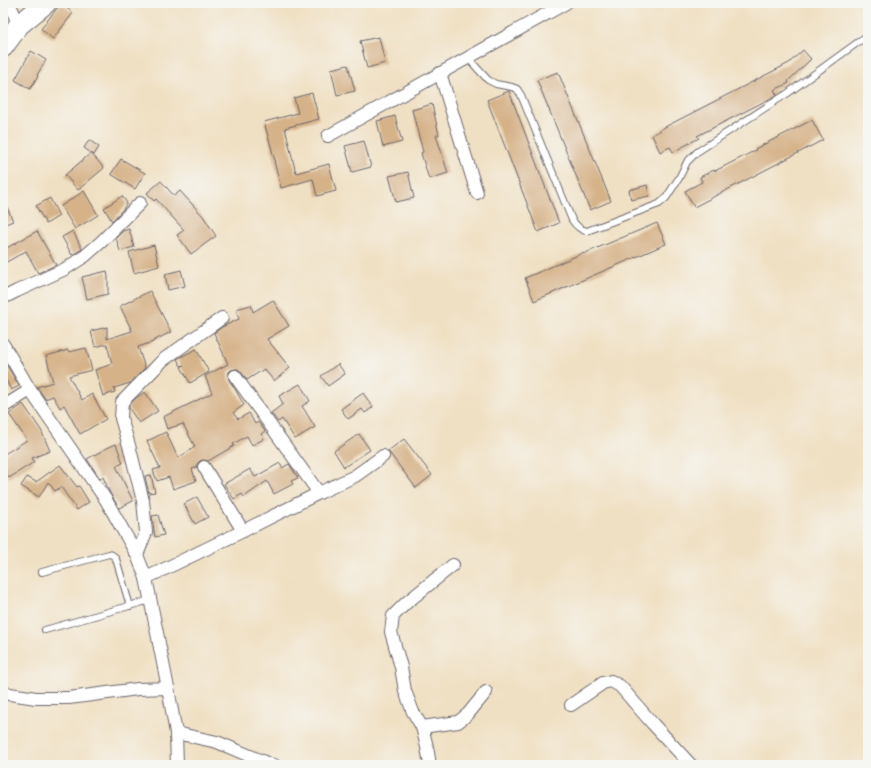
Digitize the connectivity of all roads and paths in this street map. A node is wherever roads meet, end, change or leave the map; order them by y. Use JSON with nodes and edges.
{"nodes":[{"id":1,"x":9,"y":3,"type":"edge"},
{"id":2,"x":46,"y":3,"type":"edge"},
{"id":3,"x":566,"y":3,"type":"edge"},
{"id":4,"x":19,"y":25,"type":"junction"},
{"id":5,"x":868,"y":35,"type":"edge"},
{"id":6,"x":3,"y":47,"type":"edge"},
{"id":7,"x":468,"y":58,"type":"junction"},
{"id":8,"x":440,"y":73,"type":"junction"},
{"id":9,"x":328,"y":136,"type":"dead end"},
{"id":10,"x":477,"y":193,"type":"dead end"},
{"id":11,"x":140,"y":203,"type":"dead end"},
{"id":12,"x":3,"y":298,"type":"edge"},
{"id":13,"x":222,"y":318,"type":"dead end"},
{"id":14,"x":3,"y":344,"type":"edge"},
{"id":15,"x":235,"y":376,"type":"dead end"},
{"id":16,"x":30,"y":390,"type":"junction"},
{"id":17,"x":3,"y":407,"type":"edge"},
{"id":18,"x":383,"y":456,"type":"dead end"},
{"id":19,"x":204,"y":466,"type":"dead end"},
{"id":20,"x":319,"y":493,"type":"junction"},
{"id":21,"x":243,"y":531,"type":"junction"},
{"id":22,"x":137,"y":555,"type":"junction"},
{"id":23,"x":453,"y":565,"type":"dead end"},
{"id":24,"x":42,"y":572,"type":"dead end"},
{"id":25,"x":146,"y":578,"type":"junction"},
{"id":26,"x":150,"y":600,"type":"junction"},
{"id":27,"x":130,"y":606,"type":"junction"},
{"id":28,"x":45,"y":630,"type":"dead end"},
{"id":29,"x":168,"y":688,"type":"junction"},
{"id":30,"x":486,"y":692,"type":"dead end"},
{"id":31,"x":3,"y":693,"type":"edge"},
{"id":32,"x":571,"y":705,"type":"dead end"},
{"id":33,"x":422,"y":727,"type":"junction"},
{"id":34,"x":176,"y":734,"type":"junction"},
{"id":35,"x":177,"y":765,"type":"edge"},
{"id":36,"x":274,"y":765,"type":"edge"},
{"id":37,"x":430,"y":765,"type":"edge"},
{"id":38,"x":691,"y":765,"type":"edge"}],
"edges":[{"from":1,"to":4,"type":"street"},
{"from":2,"to":4,"type":"main road"},
{"from":3,"to":7,"type":"street"},
{"from":4,"to":6,"type":"main road"},
{"from":5,"to":7,"type":"lane"},
{"from":7,"to":8,"type":"street"},
{"from":8,"to":9,"type":"street"},
{"from":8,"to":10,"type":"street"},
{"from":11,"to":12,"type":"street"},
{"from":13,"to":22,"type":"street"},
{"from":14,"to":16,"type":"street"},
{"from":15,"to":20,"type":"street"},
{"from":16,"to":17,"type":"street"},
{"from":16,"to":22,"type":"street"},
{"from":18,"to":20,"type":"street"},
{"from":19,"to":21,"type":"street"},
{"from":20,"to":21,"type":"street"},
{"from":21,"to":25,"type":"street"},
{"from":22,"to":25,"type":"street"},
{"from":23,"to":33,"type":"street"},
{"from":24,"to":27,"type":"lane"},
{"from":25,"to":26,"type":"street"},
{"from":26,"to":27,"type":"lane"},
{"from":26,"to":29,"type":"street"},
{"from":27,"to":28,"type":"lane"},
{"from":29,"to":31,"type":"street"},
{"from":29,"to":34,"type":"street"},
{"from":30,"to":33,"type":"street"},
{"from":32,"to":38,"type":"street"},
{"from":33,"to":37,"type":"street"},
{"from":34,"to":35,"type":"street"},
{"from":34,"to":36,"type":"street"}]}
